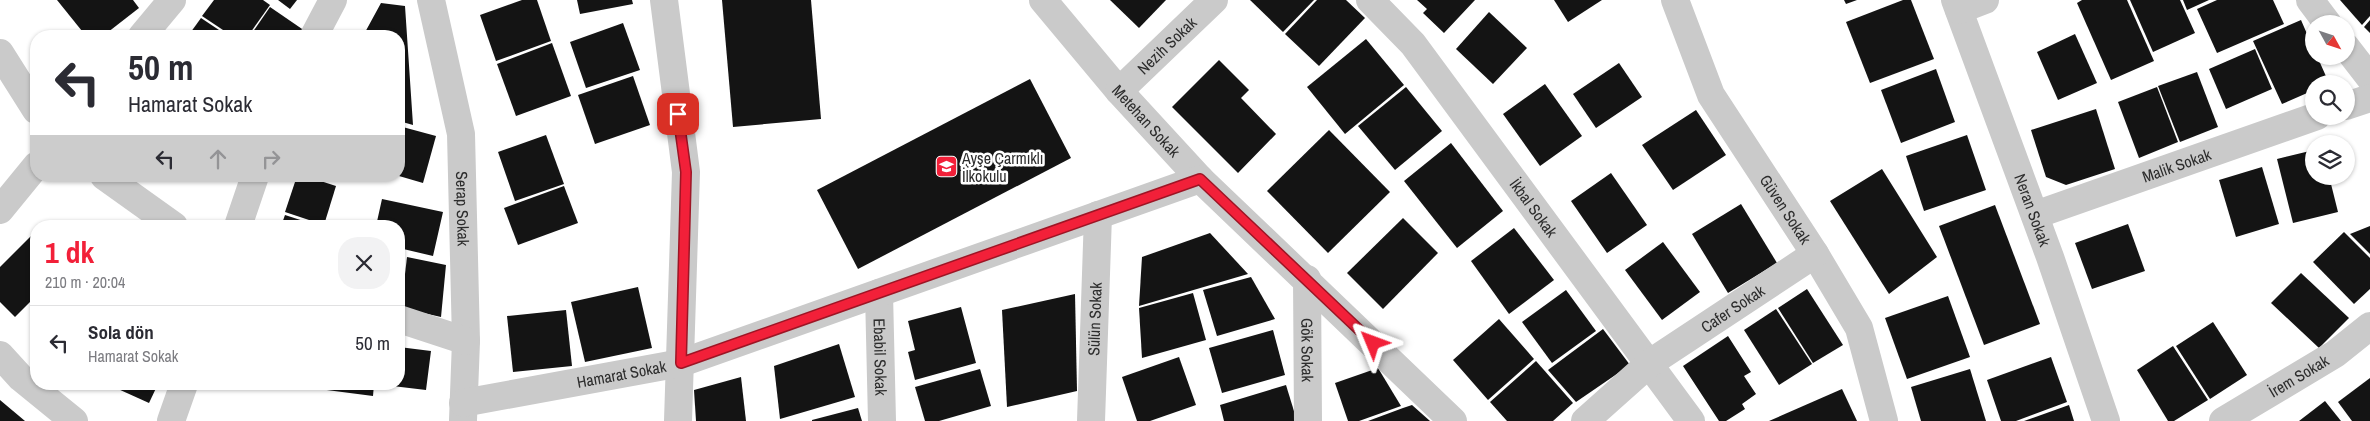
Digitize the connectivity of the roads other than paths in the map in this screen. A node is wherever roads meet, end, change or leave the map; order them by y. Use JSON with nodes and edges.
{"nodes":[{"id":1,"x":172,"y":0,"type":"edge"},
{"id":2,"x":333,"y":0,"type":"edge"},
{"id":3,"x":431,"y":0,"type":"edge"},
{"id":4,"x":664,"y":0,"type":"edge"},
{"id":5,"x":1042,"y":0,"type":"edge"},
{"id":6,"x":1214,"y":0,"type":"edge"},
{"id":7,"x":1370,"y":0,"type":"edge"},
{"id":8,"x":1675,"y":0,"type":"edge"},
{"id":9,"x":1985,"y":0,"type":"edge"},
{"id":10,"x":2310,"y":0,"type":"edge"},
{"id":11,"x":1957,"y":5,"type":"edge"},
{"id":12,"x":2321,"y":15,"type":"edge"},
{"id":13,"x":147,"y":30,"type":"edge"},
{"id":14,"x":317,"y":30,"type":"edge"},
{"id":15,"x":0,"y":53,"type":"edge"},
{"id":16,"x":2355,"y":59,"type":"edge"},
{"id":17,"x":2370,"y":78,"type":"edge"},
{"id":18,"x":1119,"y":91,"type":"junction"},
{"id":19,"x":2370,"y":98,"type":"edge"},
{"id":20,"x":30,"y":100,"type":"edge"},
{"id":21,"x":2355,"y":103,"type":"edge"},
{"id":22,"x":2305,"y":120,"type":"edge"},
{"id":23,"x":30,"y":173,"type":"edge"},
{"id":24,"x":1200,"y":179,"type":"junction"},
{"id":25,"x":112,"y":182,"type":"edge"},
{"id":26,"x":253,"y":182,"type":"edge"},
{"id":27,"x":0,"y":210,"type":"edge"},
{"id":28,"x":2035,"y":214,"type":"junction"},
{"id":29,"x":1098,"y":215,"type":"junction"},
{"id":30,"x":166,"y":220,"type":"edge"},
{"id":31,"x":240,"y":220,"type":"edge"},
{"id":32,"x":1815,"y":254,"type":"junction"},
{"id":33,"x":1307,"y":279,"type":"junction"},
{"id":34,"x":879,"y":293,"type":"junction"},
{"id":35,"x":405,"y":321,"type":"edge"},
{"id":36,"x":2370,"y":326,"type":"edge"},
{"id":37,"x":466,"y":341,"type":"junction"},
{"id":38,"x":0,"y":355,"type":"edge"},
{"id":39,"x":681,"y":363,"type":"junction"},
{"id":40,"x":1650,"y":364,"type":"junction"},
{"id":41,"x":30,"y":385,"type":"edge"},
{"id":42,"x":36,"y":390,"type":"edge"},
{"id":43,"x":182,"y":390,"type":"edge"},
{"id":44,"x":463,"y":412,"type":"edge"},
{"id":45,"x":74,"y":421,"type":"edge"},
{"id":46,"x":171,"y":421,"type":"edge"},
{"id":47,"x":678,"y":421,"type":"edge"},
{"id":48,"x":882,"y":421,"type":"edge"},
{"id":49,"x":1091,"y":421,"type":"edge"},
{"id":50,"x":1308,"y":421,"type":"edge"},
{"id":51,"x":1453,"y":421,"type":"edge"},
{"id":52,"x":1585,"y":421,"type":"edge"},
{"id":53,"x":1691,"y":421,"type":"edge"},
{"id":54,"x":1884,"y":421,"type":"edge"},
{"id":55,"x":2106,"y":421,"type":"edge"},
{"id":56,"x":2223,"y":421,"type":"edge"}],
"edges":[{"from":1,"to":13,"type":"street"},
{"from":2,"to":14,"type":"street"},
{"from":3,"to":37,"type":"street","name":"Serap Sokak"},
{"from":4,"to":39,"type":"street"},
{"from":5,"to":18,"type":"street","name":"Metehan Sokak"},
{"from":6,"to":18,"type":"street","name":"Nezih Sokak"},
{"from":7,"to":40,"type":"street","name":"İkbal Sokak"},
{"from":8,"to":32,"type":"street","name":"Güven Sokak"},
{"from":9,"to":11,"type":"street"},
{"from":10,"to":12,"type":"street"},
{"from":11,"to":28,"type":"street","name":"Neran Sokak"},
{"from":15,"to":20,"type":"street"},
{"from":16,"to":17,"type":"street"},
{"from":18,"to":24,"type":"street","name":"Metehan Sokak"},
{"from":19,"to":21,"type":"street"},
{"from":22,"to":28,"type":"street","name":"Malik Sokak"},
{"from":23,"to":27,"type":"street"},
{"from":24,"to":29,"type":"street","name":"Hamarat Sokak"},
{"from":24,"to":33,"type":"street","name":"Metehan Sokak"},
{"from":25,"to":30,"type":"street"},
{"from":26,"to":31,"type":"street"},
{"from":28,"to":55,"type":"street","name":"Neran Sokak"},
{"from":29,"to":34,"type":"street","name":"Hamarat Sokak"},
{"from":29,"to":49,"type":"street","name":"Sülün Sokak"},
{"from":32,"to":40,"type":"street","name":"Cafer Sokak"},
{"from":32,"to":54,"type":"street","name":"Güven Sokak"},
{"from":33,"to":50,"type":"street","name":"Gök Sokak"},
{"from":33,"to":51,"type":"street","name":"Metehan Sokak"},
{"from":34,"to":39,"type":"street","name":"Hamarat Sokak"},
{"from":34,"to":48,"type":"street","name":"Ebabil Sokak"},
{"from":35,"to":37,"type":"street"},
{"from":36,"to":56,"type":"street","name":"İrem Sokak"},
{"from":37,"to":44,"type":"street","name":"Serap Sokak"},
{"from":38,"to":41,"type":"street"},
{"from":39,"to":44,"type":"street","name":"Hamarat Sokak"},
{"from":39,"to":47,"type":"street"},
{"from":40,"to":52,"type":"street","name":"Cafer Sokak"},
{"from":40,"to":53,"type":"street","name":"İkbal Sokak"},
{"from":42,"to":45,"type":"street"},
{"from":43,"to":46,"type":"street"}]}
